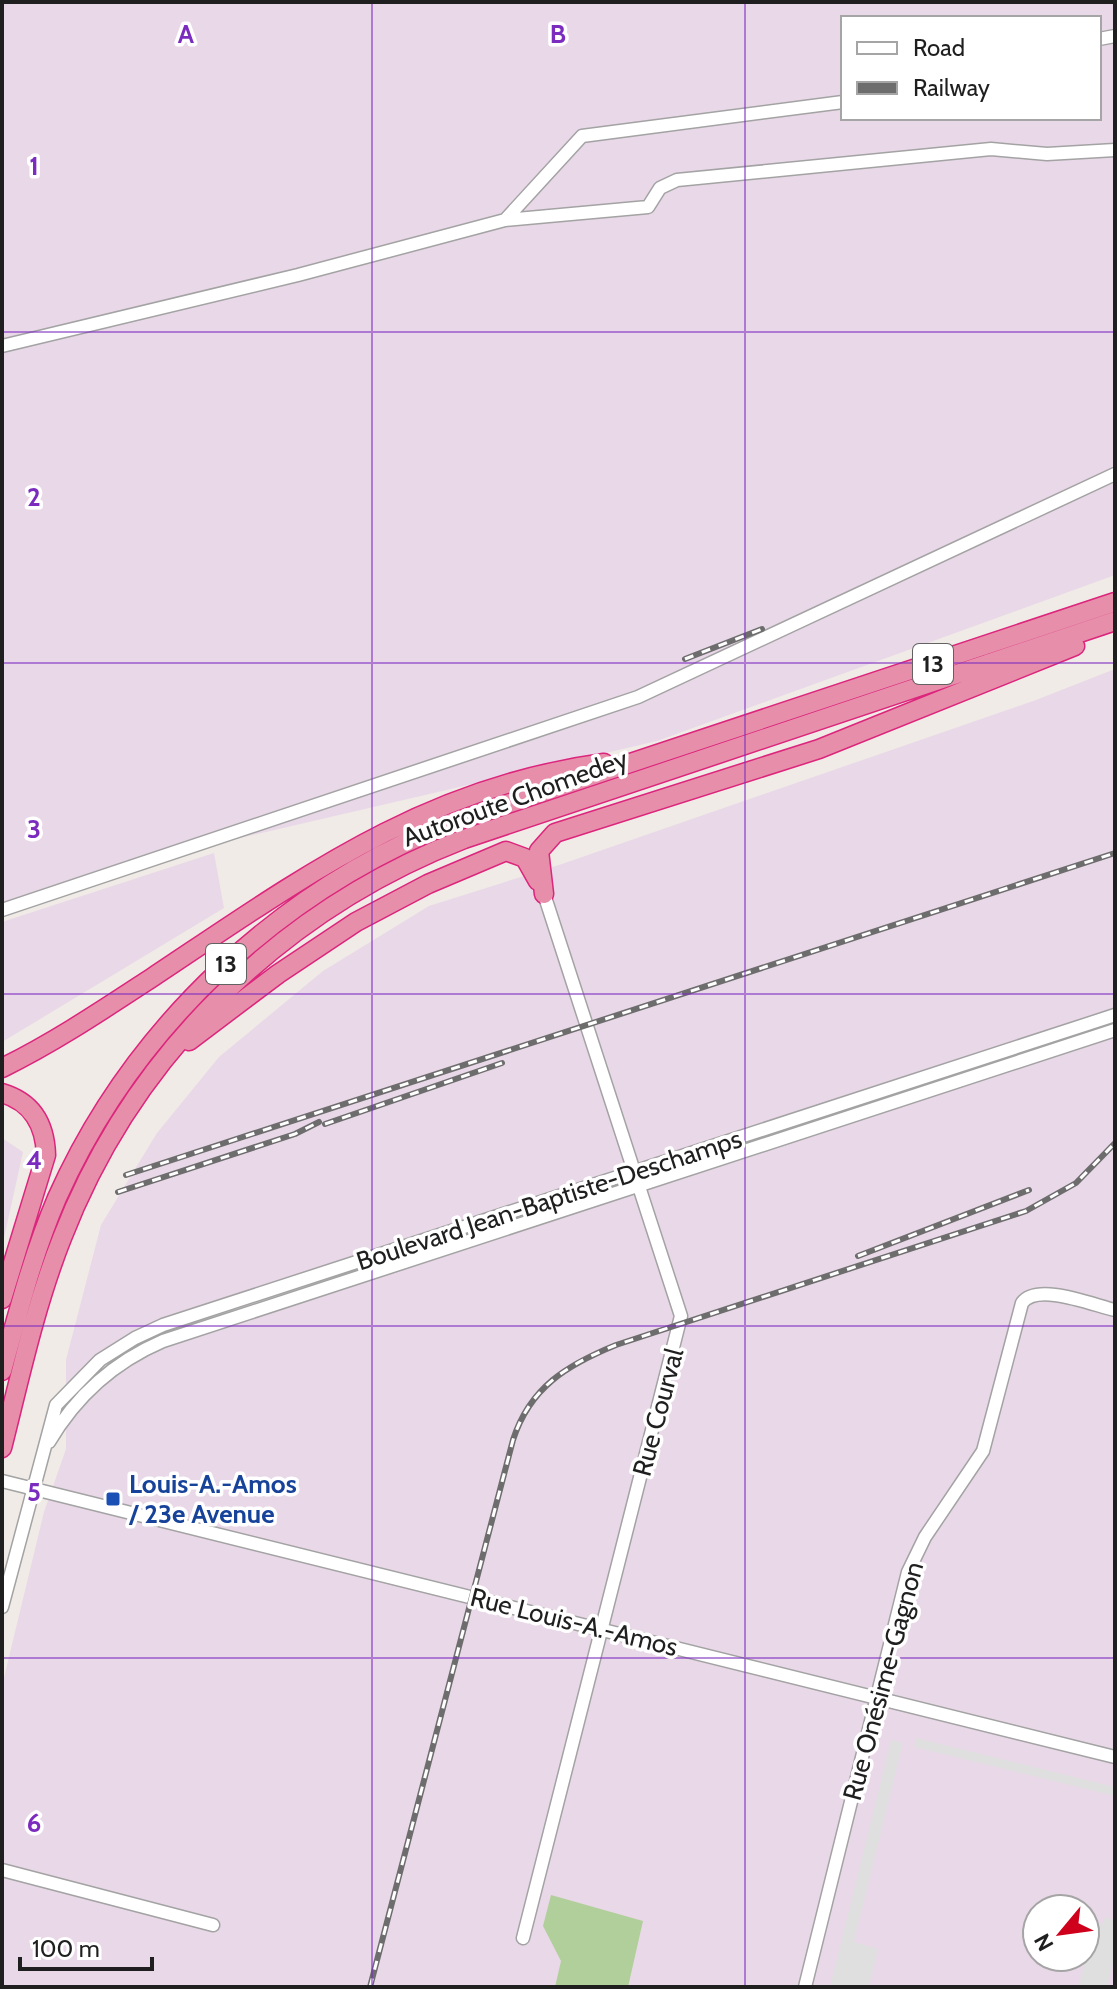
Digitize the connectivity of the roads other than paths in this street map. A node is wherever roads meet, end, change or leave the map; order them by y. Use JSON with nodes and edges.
{"nodes":[{"id":1,"x":841,"y":102,"type":"edge"},
{"id":2,"x":1115,"y":150,"type":"edge"},
{"id":3,"x":505,"y":220,"type":"junction"},
{"id":4,"x":2,"y":346,"type":"edge"},
{"id":5,"x":1115,"y":474,"type":"edge"},
{"id":6,"x":1115,"y":602,"type":"edge"},
{"id":7,"x":1115,"y":621,"type":"edge"},
{"id":8,"x":1115,"y":628,"type":"edge"},
{"id":9,"x":646,"y":758,"type":"junction"},
{"id":10,"x":544,"y":894,"type":"junction"},
{"id":11,"x":2,"y":910,"type":"edge"},
{"id":12,"x":1115,"y":1015,"type":"edge"},
{"id":13,"x":1115,"y":1030,"type":"edge"},
{"id":14,"x":162,"y":1061,"type":"junction"},
{"id":15,"x":2,"y":1068,"type":"edge"},
{"id":16,"x":2,"y":1093,"type":"edge"},
{"id":17,"x":781,"y":1131,"type":"junction"},
{"id":18,"x":637,"y":1178,"type":"junction"},
{"id":19,"x":2,"y":1299,"type":"edge"},
{"id":20,"x":1115,"y":1310,"type":"edge"},
{"id":21,"x":2,"y":1371,"type":"edge"},
{"id":22,"x":2,"y":1448,"type":"edge"},
{"id":23,"x":4,"y":1482,"type":"edge"},
{"id":24,"x":32,"y":1489,"type":"junction"},
{"id":25,"x":2,"y":1607,"type":"edge"},
{"id":26,"x":602,"y":1629,"type":"junction"},
{"id":27,"x":877,"y":1697,"type":"junction"},
{"id":28,"x":1115,"y":1757,"type":"edge"},
{"id":29,"x":2,"y":1870,"type":"edge"},
{"id":30,"x":213,"y":1925,"type":"dead end"},
{"id":31,"x":523,"y":1938,"type":"dead end"},
{"id":32,"x":805,"y":1987,"type":"edge"}],
"edges":[{"from":1,"to":3,"type":"street"},
{"from":2,"to":3,"type":"street"},
{"from":3,"to":4,"type":"street"},
{"from":5,"to":11,"type":"street"},
{"from":6,"to":9,"type":"highway","name":"Autoroute Chomedey","number":"13"},
{"from":7,"to":14,"type":"highway","name":"Autoroute Chomedey","number":"13"},
{"from":8,"to":10,"type":"highway"},
{"from":9,"to":15,"type":"highway"},
{"from":9,"to":21,"type":"highway","name":"Autoroute Chomedey","number":"13"},
{"from":10,"to":14,"type":"highway"},
{"from":10,"to":18,"type":"street","name":"Rue Courval"},
{"from":12,"to":17,"type":"street","name":"Boulevard Jean-Baptiste-Deschamps"},
{"from":13,"to":17,"type":"street","name":"Boulevard Jean-Baptiste-Deschamps"},
{"from":14,"to":22,"type":"highway","name":"Autoroute Chomedey","number":"13"},
{"from":16,"to":19,"type":"highway"},
{"from":17,"to":18,"type":"street","name":"Boulevard Jean-Baptiste-Deschamps"},
{"from":18,"to":24,"type":"street","name":"Boulevard Jean-Baptiste-Deschamps"},
{"from":18,"to":26,"type":"street","name":"Rue Courval"},
{"from":20,"to":27,"type":"street","name":"Rue Onésime-Gagnon"},
{"from":23,"to":24,"type":"street","name":"Rue Louis-A.-Amos"},
{"from":24,"to":25,"type":"street","name":"Boulevard Jean-Baptiste-Deschamps"},
{"from":24,"to":26,"type":"street","name":"Rue Louis-A.-Amos"},
{"from":26,"to":27,"type":"street","name":"Rue Louis-A.-Amos"},
{"from":26,"to":31,"type":"street","name":"Rue Courval"},
{"from":27,"to":28,"type":"street","name":"Rue Louis-A.-Amos"},
{"from":27,"to":32,"type":"street","name":"Rue Onésime-Gagnon"},
{"from":29,"to":30,"type":"street"}]}
